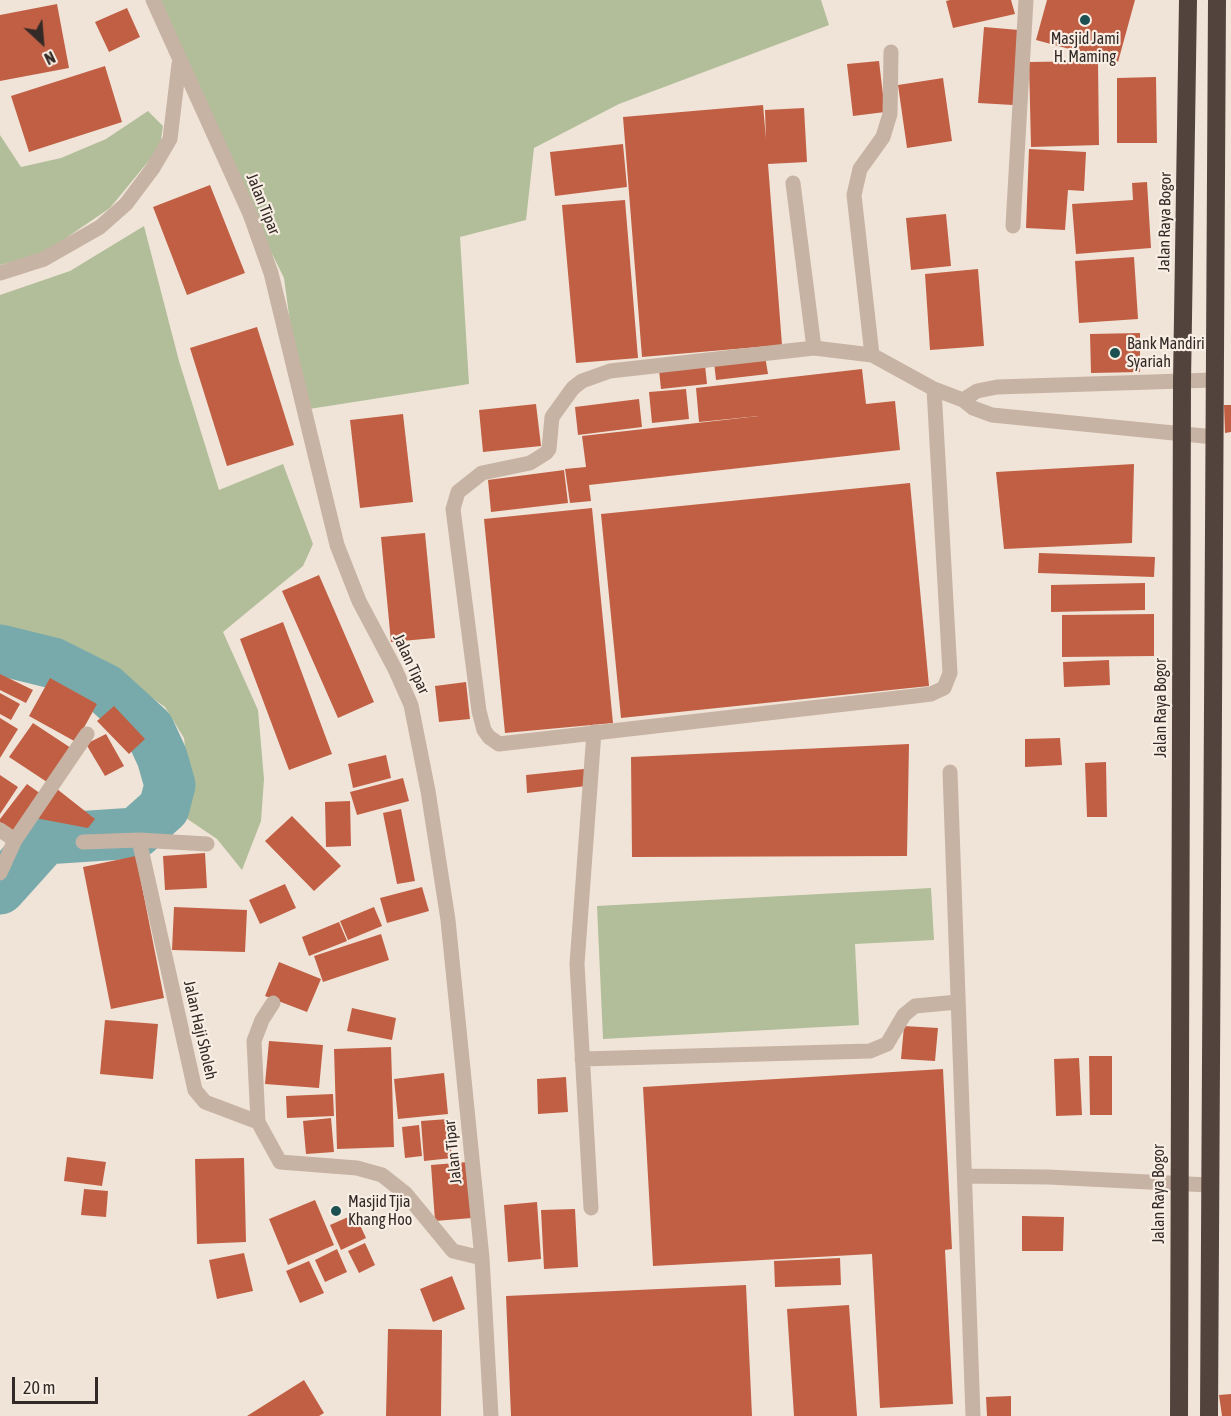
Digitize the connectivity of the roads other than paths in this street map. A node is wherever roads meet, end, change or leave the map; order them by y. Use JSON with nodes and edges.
{"nodes":[{"id":1,"x":153,"y":0,"type":"edge"},
{"id":2,"x":1026,"y":0,"type":"edge"},
{"id":3,"x":1188,"y":0,"type":"edge"},
{"id":4,"x":1217,"y":0,"type":"edge"},
{"id":5,"x":891,"y":52,"type":"dead end"},
{"id":6,"x":1223,"y":54,"type":"edge"},
{"id":7,"x":180,"y":63,"type":"junction"},
{"id":8,"x":793,"y":183,"type":"dead end"},
{"id":9,"x":1013,"y":226,"type":"dead end"},
{"id":10,"x":0,"y":273,"type":"edge"},
{"id":11,"x":814,"y":348,"type":"junction"},
{"id":12,"x":872,"y":355,"type":"junction"},
{"id":13,"x":1213,"y":380,"type":"junction"},
{"id":14,"x":1182,"y":381,"type":"junction"},
{"id":15,"x":934,"y":389,"type":"junction"},
{"id":16,"x":963,"y":400,"type":"junction"},
{"id":17,"x":1182,"y":433,"type":"junction"},
{"id":18,"x":1214,"y":437,"type":"junction"},
{"id":19,"x":594,"y":732,"type":"junction"},
{"id":20,"x":87,"y":734,"type":"dead end"},
{"id":21,"x":950,"y":772,"type":"dead end"},
{"id":22,"x":0,"y":830,"type":"edge"},
{"id":23,"x":15,"y":840,"type":"junction"},
{"id":24,"x":139,"y":840,"type":"junction"},
{"id":25,"x":83,"y":842,"type":"dead end"},
{"id":26,"x":207,"y":844,"type":"dead end"},
{"id":27,"x":0,"y":873,"type":"edge"},
{"id":28,"x":958,"y":1002,"type":"junction"},
{"id":29,"x":273,"y":1003,"type":"dead end"},
{"id":30,"x":582,"y":1059,"type":"junction"},
{"id":31,"x":258,"y":1122,"type":"junction"},
{"id":32,"x":965,"y":1176,"type":"junction"},
{"id":33,"x":1178,"y":1185,"type":"junction"},
{"id":34,"x":1209,"y":1185,"type":"junction"},
{"id":35,"x":591,"y":1208,"type":"dead end"},
{"id":36,"x":482,"y":1258,"type":"junction"},
{"id":37,"x":491,"y":1416,"type":"edge"},
{"id":38,"x":973,"y":1416,"type":"edge"},
{"id":39,"x":1179,"y":1416,"type":"edge"},
{"id":40,"x":1209,"y":1416,"type":"edge"}],
"edges":[{"from":1,"to":7,"type":"street","name":"Jalan Tipar"},
{"from":2,"to":9,"type":"street"},
{"from":3,"to":14,"type":"highway","name":"Jalan Raya Bogor"},
{"from":4,"to":6,"type":"highway"},
{"from":5,"to":12,"type":"street"},
{"from":6,"to":13,"type":"highway"},
{"from":7,"to":10,"type":"street"},
{"from":7,"to":36,"type":"street","name":"Jalan Tipar"},
{"from":8,"to":11,"type":"street"},
{"from":11,"to":12,"type":"street"},
{"from":11,"to":19,"type":"street"},
{"from":12,"to":15,"type":"street"},
{"from":13,"to":14,"type":"street"},
{"from":13,"to":18,"type":"highway"},
{"from":14,"to":16,"type":"street"},
{"from":14,"to":17,"type":"highway","name":"Jalan Raya Bogor"},
{"from":15,"to":16,"type":"street"},
{"from":15,"to":19,"type":"street"},
{"from":16,"to":17,"type":"street"},
{"from":17,"to":18,"type":"street"},
{"from":17,"to":33,"type":"highway","name":"Jalan Raya Bogor"},
{"from":18,"to":34,"type":"highway"},
{"from":19,"to":30,"type":"street"},
{"from":20,"to":23,"type":"street"},
{"from":21,"to":28,"type":"street"},
{"from":22,"to":23,"type":"street"},
{"from":23,"to":27,"type":"street"},
{"from":24,"to":25,"type":"street"},
{"from":24,"to":26,"type":"street"},
{"from":24,"to":31,"type":"street","name":"Jalan Haji Sholeh"},
{"from":28,"to":30,"type":"street"},
{"from":28,"to":32,"type":"street"},
{"from":29,"to":31,"type":"street"},
{"from":30,"to":35,"type":"street"},
{"from":31,"to":36,"type":"street"},
{"from":32,"to":33,"type":"street"},
{"from":32,"to":38,"type":"street"},
{"from":33,"to":34,"type":"street"},
{"from":33,"to":39,"type":"highway","name":"Jalan Raya Bogor"},
{"from":34,"to":40,"type":"highway"},
{"from":36,"to":37,"type":"street","name":"Jalan Tipar"}]}
